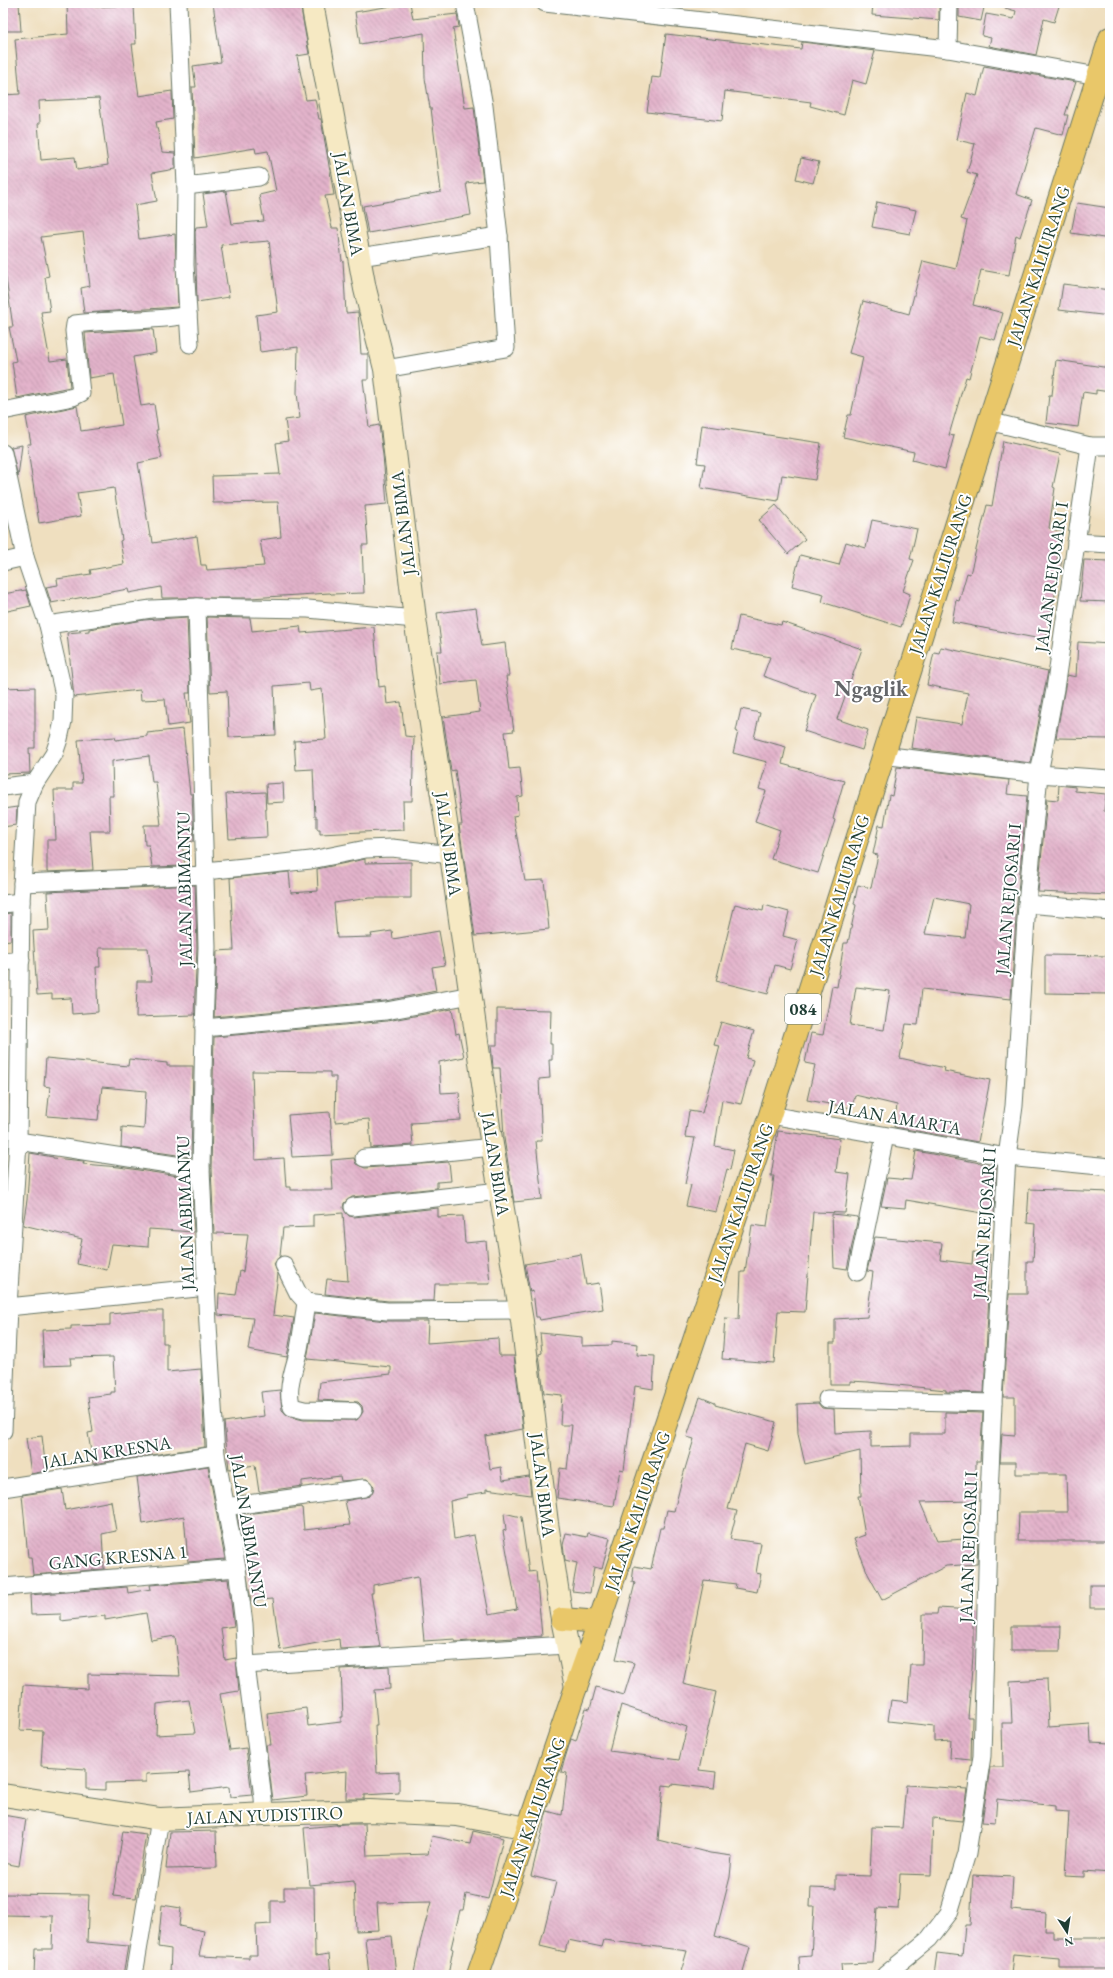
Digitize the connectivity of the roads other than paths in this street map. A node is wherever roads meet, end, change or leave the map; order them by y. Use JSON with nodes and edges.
{"nodes":[{"id":1,"x":178,"y":3,"type":"edge"},
{"id":2,"x":312,"y":3,"type":"edge"},
{"id":3,"x":465,"y":3,"type":"edge"},
{"id":4,"x":545,"y":3,"type":"edge"},
{"id":5,"x":949,"y":3,"type":"edge"},
{"id":6,"x":1110,"y":38,"type":"edge"},
{"id":7,"x":948,"y":49,"type":"junction"},
{"id":8,"x":1098,"y":76,"type":"junction"},
{"id":9,"x":259,"y":176,"type":"dead end"},
{"id":10,"x":186,"y":186,"type":"junction"},
{"id":11,"x":499,"y":236,"type":"junction"},
{"id":12,"x":359,"y":256,"type":"junction"},
{"id":13,"x":188,"y":315,"type":"junction"},
{"id":14,"x":190,"y":344,"type":"dead end"},
{"id":15,"x":385,"y":369,"type":"junction"},
{"id":16,"x":3,"y":411,"type":"edge"},
{"id":17,"x":988,"y":421,"type":"junction"},
{"id":18,"x":1090,"y":446,"type":"junction"},
{"id":19,"x":1110,"y":446,"type":"edge"},
{"id":20,"x":3,"y":453,"type":"edge"},
{"id":21,"x":1076,"y":542,"type":"junction"},
{"id":22,"x":1110,"y":544,"type":"edge"},
{"id":23,"x":25,"y":557,"type":"junction"},
{"id":24,"x":3,"y":562,"type":"edge"},
{"id":25,"x":197,"y":607,"type":"junction"},
{"id":26,"x":415,"y":619,"type":"junction"},
{"id":27,"x":48,"y":625,"type":"junction"},
{"id":28,"x":882,"y":755,"type":"junction"},
{"id":29,"x":1039,"y":774,"type":"junction"},
{"id":30,"x":1110,"y":779,"type":"edge"},
{"id":31,"x":35,"y":783,"type":"junction"},
{"id":32,"x":3,"y":787,"type":"edge"},
{"id":33,"x":451,"y":855,"type":"junction"},
{"id":34,"x":205,"y":873,"type":"junction"},
{"id":35,"x":22,"y":883,"type":"junction"},
{"id":36,"x":21,"y":902,"type":"junction"},
{"id":37,"x":3,"y":904,"type":"edge"},
{"id":38,"x":1027,"y":904,"type":"junction"},
{"id":39,"x":1110,"y":911,"type":"edge"},
{"id":40,"x":21,"y":960,"type":"junction"},
{"id":41,"x":3,"y":962,"type":"edge"},
{"id":42,"x":471,"y":995,"type":"junction"},
{"id":43,"x":204,"y":1028,"type":"junction"},
{"id":44,"x":770,"y":1115,"type":"junction"},
{"id":45,"x":885,"y":1136,"type":"junction"},
{"id":46,"x":18,"y":1142,"type":"junction"},
{"id":47,"x":492,"y":1147,"type":"junction"},
{"id":48,"x":364,"y":1158,"type":"dead end"},
{"id":49,"x":1007,"y":1158,"type":"junction"},
{"id":50,"x":1110,"y":1167,"type":"edge"},
{"id":51,"x":201,"y":1169,"type":"junction"},
{"id":52,"x":500,"y":1191,"type":"junction"},
{"id":53,"x":353,"y":1207,"type":"dead end"},
{"id":54,"x":284,"y":1265,"type":"dead end"},
{"id":55,"x":857,"y":1272,"type":"dead end"},
{"id":56,"x":207,"y":1287,"type":"junction"},
{"id":57,"x":306,"y":1302,"type":"junction"},
{"id":58,"x":8,"y":1306,"type":"junction"},
{"id":59,"x":520,"y":1310,"type":"junction"},
{"id":60,"x":827,"y":1399,"type":"dead end"},
{"id":61,"x":993,"y":1403,"type":"junction"},
{"id":62,"x":353,"y":1411,"type":"dead end"},
{"id":63,"x":3,"y":1432,"type":"edge"},
{"id":64,"x":216,"y":1455,"type":"junction"},
{"id":65,"x":3,"y":1488,"type":"edge"},
{"id":66,"x":364,"y":1488,"type":"dead end"},
{"id":67,"x":225,"y":1507,"type":"junction"},
{"id":68,"x":237,"y":1568,"type":"junction"},
{"id":69,"x":3,"y":1587,"type":"edge"},
{"id":70,"x":562,"y":1619,"type":"junction"},
{"id":71,"x":599,"y":1622,"type":"junction"},
{"id":72,"x":566,"y":1645,"type":"junction"},
{"id":73,"x":246,"y":1665,"type":"junction"},
{"id":74,"x":576,"y":1687,"type":"junction"},
{"id":75,"x":3,"y":1795,"type":"edge"},
{"id":76,"x":264,"y":1814,"type":"junction"},
{"id":77,"x":160,"y":1819,"type":"junction"},
{"id":78,"x":528,"y":1828,"type":"junction"},
{"id":79,"x":134,"y":1975,"type":"edge"},
{"id":80,"x":478,"y":1975,"type":"edge"},
{"id":81,"x":885,"y":1975,"type":"edge"}],
"edges":[{"from":1,"to":10,"type":"street"},
{"from":2,"to":12,"type":"street","name":"JALAN BIMA"},
{"from":3,"to":11,"type":"street"},
{"from":4,"to":7,"type":"street"},
{"from":5,"to":7,"type":"street"},
{"from":6,"to":8,"type":"main road","name":"JALAN KALIURANG","number":"084"},
{"from":7,"to":8,"type":"street"},
{"from":8,"to":17,"type":"main road","name":"JALAN KALIURANG","number":"084"},
{"from":9,"to":10,"type":"street"},
{"from":10,"to":13,"type":"street"},
{"from":11,"to":12,"type":"street"},
{"from":11,"to":15,"type":"street"},
{"from":12,"to":15,"type":"street","name":"JALAN BIMA"},
{"from":13,"to":14,"type":"street"},
{"from":13,"to":16,"type":"street"},
{"from":15,"to":26,"type":"street","name":"JALAN BIMA"},
{"from":17,"to":18,"type":"street"},
{"from":17,"to":28,"type":"main road","name":"JALAN KALIURANG","number":"084"},
{"from":18,"to":19,"type":"street"},
{"from":18,"to":21,"type":"street","name":"JALAN REJOSARI I"},
{"from":20,"to":23,"type":"street"},
{"from":21,"to":22,"type":"street"},
{"from":21,"to":29,"type":"street","name":"JALAN REJOSARI I"},
{"from":23,"to":24,"type":"street"},
{"from":23,"to":27,"type":"street"},
{"from":25,"to":26,"type":"street"},
{"from":25,"to":27,"type":"street"},
{"from":25,"to":34,"type":"street","name":"JALAN ABIMANYU"},
{"from":26,"to":33,"type":"street","name":"JALAN BIMA"},
{"from":27,"to":31,"type":"street"},
{"from":28,"to":29,"type":"street"},
{"from":28,"to":44,"type":"main road","name":"JALAN KALIURANG","number":"084"},
{"from":29,"to":30,"type":"street"},
{"from":29,"to":38,"type":"street","name":"JALAN REJOSARI I"},
{"from":31,"to":32,"type":"street"},
{"from":31,"to":35,"type":"street"},
{"from":33,"to":34,"type":"street"},
{"from":33,"to":42,"type":"street","name":"JALAN BIMA"},
{"from":34,"to":35,"type":"street"},
{"from":34,"to":43,"type":"street","name":"JALAN ABIMANYU"},
{"from":35,"to":36,"type":"street"},
{"from":36,"to":37,"type":"street"},
{"from":36,"to":40,"type":"street"},
{"from":38,"to":39,"type":"street"},
{"from":38,"to":49,"type":"street","name":"JALAN REJOSARI I"},
{"from":40,"to":41,"type":"street"},
{"from":40,"to":46,"type":"street"},
{"from":42,"to":43,"type":"street"},
{"from":42,"to":47,"type":"street","name":"JALAN BIMA"},
{"from":43,"to":51,"type":"street","name":"JALAN ABIMANYU"},
{"from":44,"to":45,"type":"street","name":"JALAN AMARTA"},
{"from":44,"to":71,"type":"main road","name":"JALAN KALIURANG","number":"084"},
{"from":45,"to":49,"type":"street","name":"JALAN AMARTA"},
{"from":45,"to":55,"type":"street"},
{"from":46,"to":51,"type":"street"},
{"from":46,"to":58,"type":"street"},
{"from":47,"to":48,"type":"street"},
{"from":47,"to":52,"type":"street","name":"JALAN BIMA"},
{"from":49,"to":50,"type":"street","name":"JALAN AMARTA"},
{"from":49,"to":61,"type":"street","name":"JALAN REJOSARI I"},
{"from":51,"to":56,"type":"street","name":"JALAN ABIMANYU"},
{"from":52,"to":53,"type":"street"},
{"from":52,"to":59,"type":"street","name":"JALAN BIMA"},
{"from":54,"to":57,"type":"street"},
{"from":56,"to":58,"type":"street"},
{"from":56,"to":64,"type":"street","name":"JALAN ABIMANYU"},
{"from":57,"to":59,"type":"street"},
{"from":57,"to":62,"type":"street"},
{"from":58,"to":63,"type":"street"},
{"from":59,"to":70,"type":"street","name":"JALAN BIMA"},
{"from":60,"to":61,"type":"street"},
{"from":61,"to":81,"type":"street","name":"JALAN REJOSARI I"},
{"from":64,"to":65,"type":"street","name":"JALAN KRESNA"},
{"from":64,"to":67,"type":"street","name":"JALAN ABIMANYU"},
{"from":66,"to":67,"type":"street"},
{"from":67,"to":68,"type":"street","name":"JALAN ABIMANYU"},
{"from":68,"to":69,"type":"street","name":"GANG KRESNA 1"},
{"from":68,"to":73,"type":"street","name":"JALAN ABIMANYU"},
{"from":70,"to":71,"type":"main road"},
{"from":70,"to":72,"type":"street","name":"JALAN BIMA"},
{"from":71,"to":74,"type":"main road","name":"JALAN KALIURANG","number":"084"},
{"from":72,"to":73,"type":"street"},
{"from":72,"to":74,"type":"street","name":"JALAN BIMA"},
{"from":73,"to":76,"type":"street","name":"JALAN ABIMANYU"},
{"from":74,"to":78,"type":"main road","name":"JALAN KALIURANG","number":"084"},
{"from":75,"to":77,"type":"street","name":"JALAN YUDISTIRO"},
{"from":76,"to":77,"type":"street","name":"JALAN YUDISTIRO"},
{"from":76,"to":78,"type":"street","name":"JALAN YUDISTIRO"},
{"from":77,"to":79,"type":"street"},
{"from":78,"to":80,"type":"main road","name":"JALAN KALIURANG","number":"084"}]}
